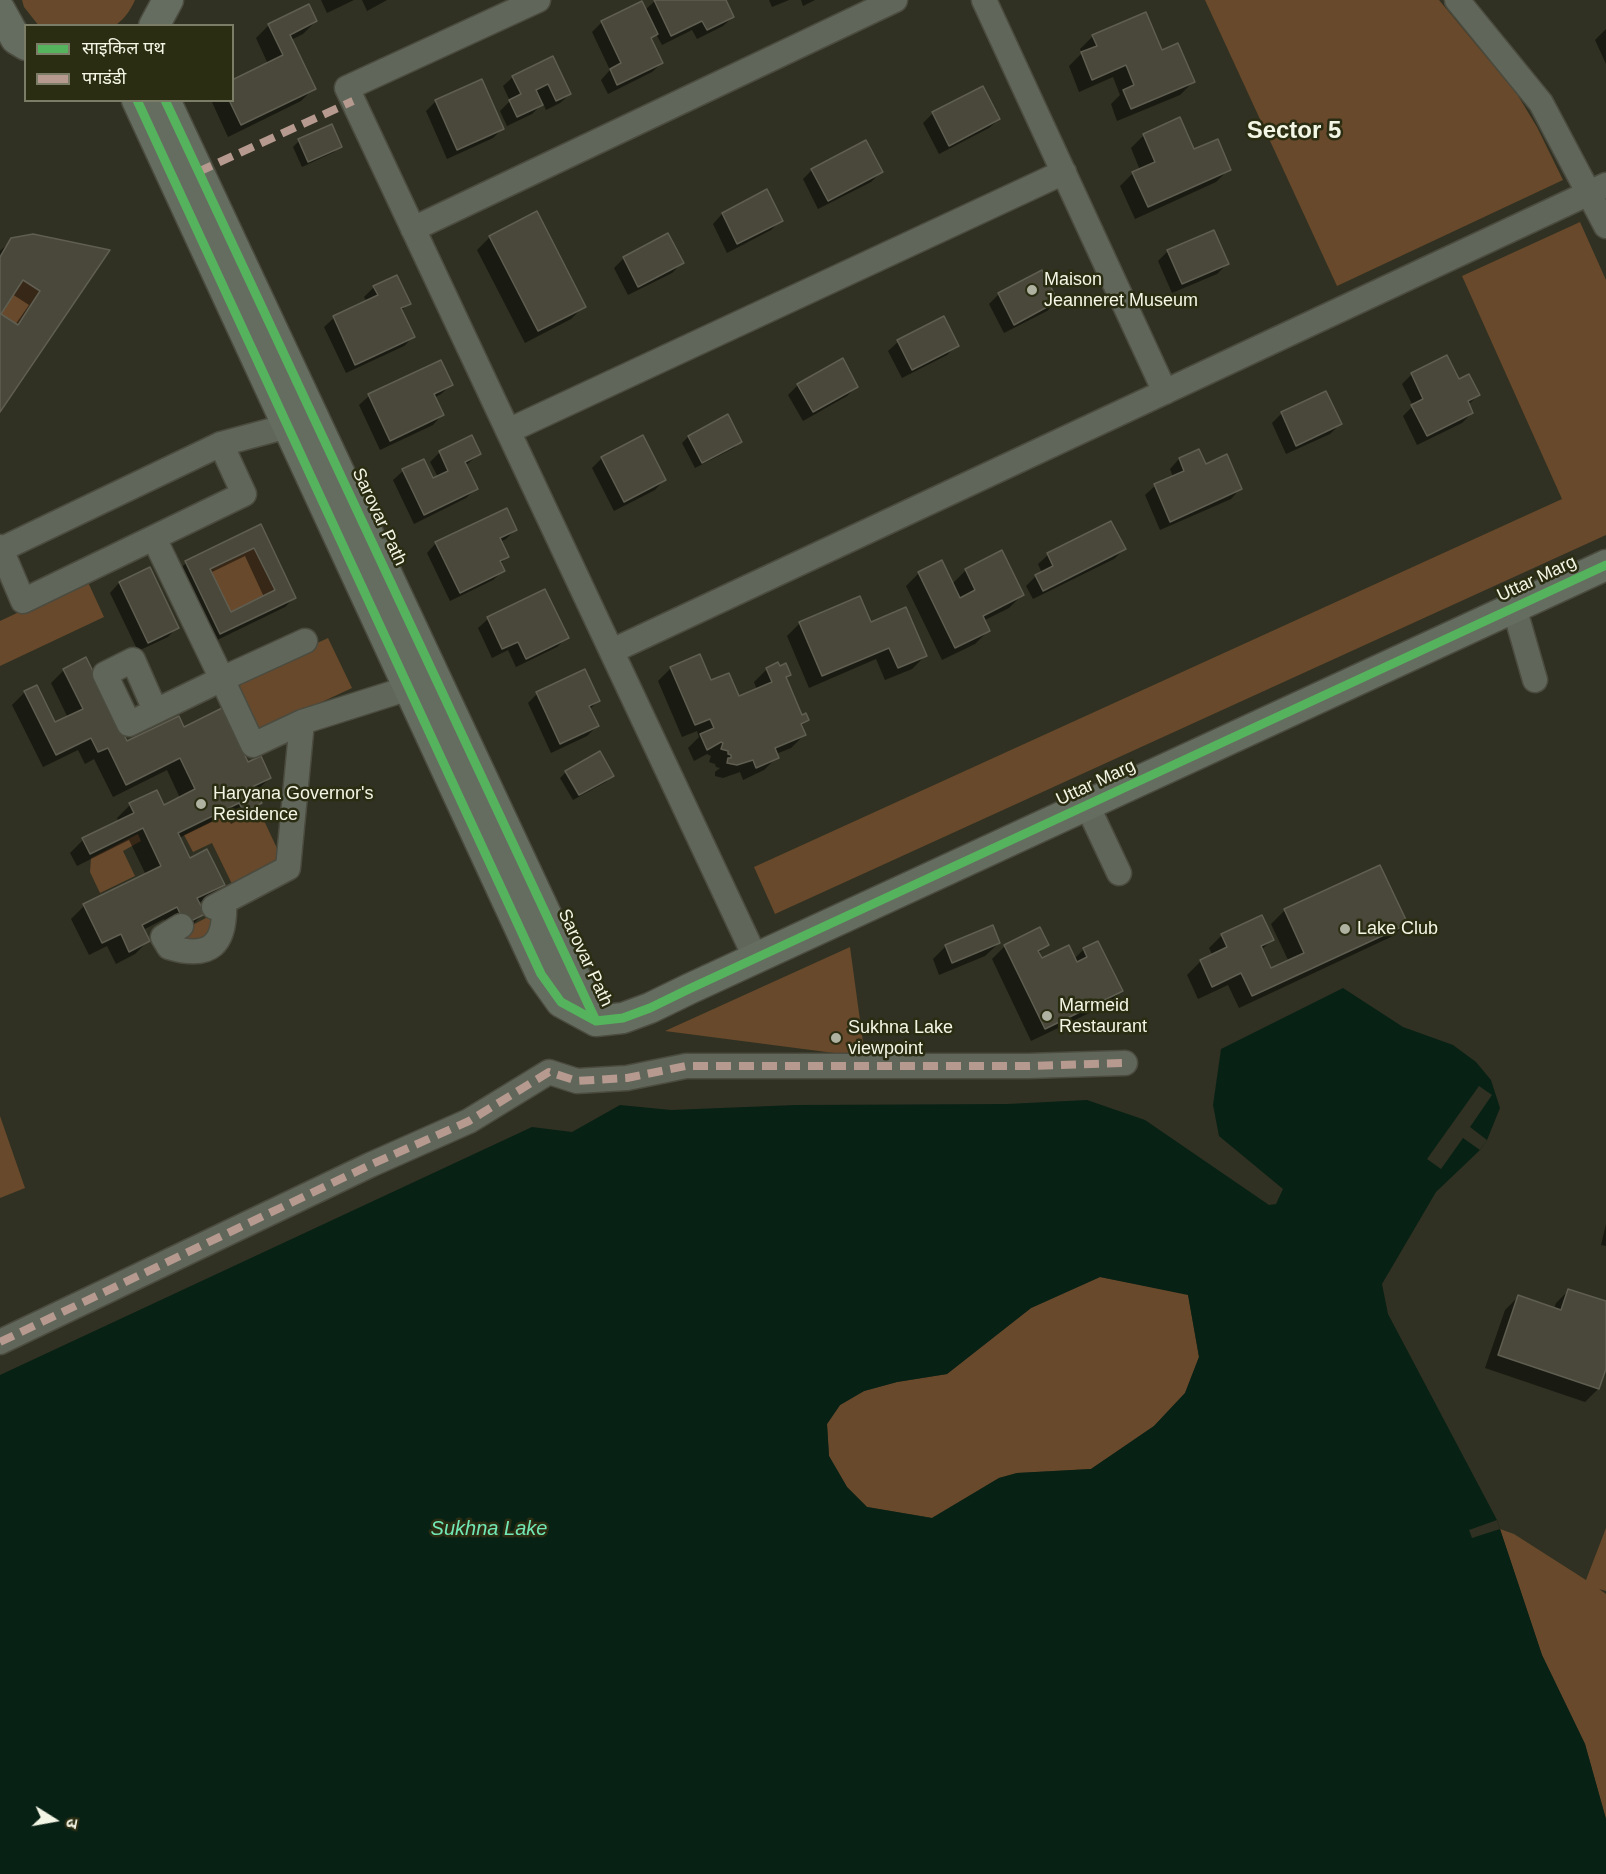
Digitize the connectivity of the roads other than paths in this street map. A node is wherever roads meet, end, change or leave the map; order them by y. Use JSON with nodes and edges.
{"nodes":[{"id":1,"x":168,"y":0,"type":"edge"},
{"id":2,"x":538,"y":0,"type":"edge"},
{"id":3,"x":896,"y":0,"type":"edge"},
{"id":4,"x":984,"y":0,"type":"edge"},
{"id":5,"x":1457,"y":0,"type":"edge"},
{"id":6,"x":0,"y":10,"type":"edge"},
{"id":7,"x":155,"y":24,"type":"edge"},
{"id":8,"x":14,"y":43,"type":"edge"},
{"id":9,"x":138,"y":102,"type":"edge"},
{"id":10,"x":166,"y":102,"type":"edge"},
{"id":11,"x":1064,"y":172,"type":"junction"},
{"id":12,"x":1597,"y":189,"type":"edge"},
{"id":13,"x":1606,"y":226,"type":"edge"},
{"id":14,"x":413,"y":229,"type":"junction"},
{"id":15,"x":1165,"y":392,"type":"junction"},
{"id":16,"x":288,"y":426,"type":"junction"},
{"id":17,"x":508,"y":431,"type":"junction"},
{"id":18,"x":221,"y":444,"type":"junction"},
{"id":19,"x":154,"y":538,"type":"junction"},
{"id":20,"x":0,"y":549,"type":"edge"},
{"id":21,"x":1606,"y":565,"type":"edge"},
{"id":22,"x":1514,"y":608,"type":"junction"},
{"id":23,"x":305,"y":641,"type":"dead end"},
{"id":24,"x":612,"y":651,"type":"junction"},
{"id":25,"x":222,"y":679,"type":"junction"},
{"id":26,"x":1535,"y":680,"type":"dead end"},
{"id":27,"x":409,"y":688,"type":"junction"},
{"id":28,"x":155,"y":710,"type":"dead end"},
{"id":29,"x":302,"y":722,"type":"junction"},
{"id":30,"x":1087,"y":805,"type":"junction"},
{"id":31,"x":1119,"y":873,"type":"dead end"},
{"id":32,"x":181,"y":926,"type":"dead end"},
{"id":33,"x":756,"y":959,"type":"junction"},
{"id":34,"x":596,"y":1021,"type":"junction"},
{"id":35,"x":1125,"y":1063,"type":"dead end"},
{"id":36,"x":0,"y":1342,"type":"edge"}],
"edges":[{"from":1,"to":7,"type":"main road"},
{"from":2,"to":14,"type":"street"},
{"from":3,"to":14,"type":"street"},
{"from":4,"to":11,"type":"street"},
{"from":5,"to":12,"type":"street"},
{"from":6,"to":8,"type":"main road"},
{"from":9,"to":16,"type":"main road","name":"Sarovar Path"},
{"from":10,"to":34,"type":"main road","name":"Sarovar Path"},
{"from":11,"to":15,"type":"street"},
{"from":11,"to":17,"type":"street"},
{"from":12,"to":13,"type":"street"},
{"from":12,"to":15,"type":"street"},
{"from":14,"to":17,"type":"street"},
{"from":15,"to":24,"type":"street"},
{"from":16,"to":18,"type":"street"},
{"from":16,"to":27,"type":"main road","name":"Sarovar Path"},
{"from":17,"to":24,"type":"street"},
{"from":18,"to":19,"type":"street"},
{"from":18,"to":20,"type":"street"},
{"from":19,"to":20,"type":"street"},
{"from":19,"to":25,"type":"street"},
{"from":21,"to":22,"type":"main road","name":"Uttar Marg"},
{"from":22,"to":26,"type":"street"},
{"from":22,"to":30,"type":"main road","name":"Uttar Marg"},
{"from":23,"to":25,"type":"street"},
{"from":24,"to":33,"type":"street"},
{"from":25,"to":28,"type":"street"},
{"from":25,"to":29,"type":"street"},
{"from":27,"to":29,"type":"street"},
{"from":27,"to":34,"type":"main road","name":"Sarovar Path"},
{"from":29,"to":32,"type":"street"},
{"from":30,"to":31,"type":"street"},
{"from":30,"to":33,"type":"main road","name":"Uttar Marg"},
{"from":33,"to":34,"type":"main road","name":"Uttar Marg"},
{"from":35,"to":36,"type":"street"}]}
